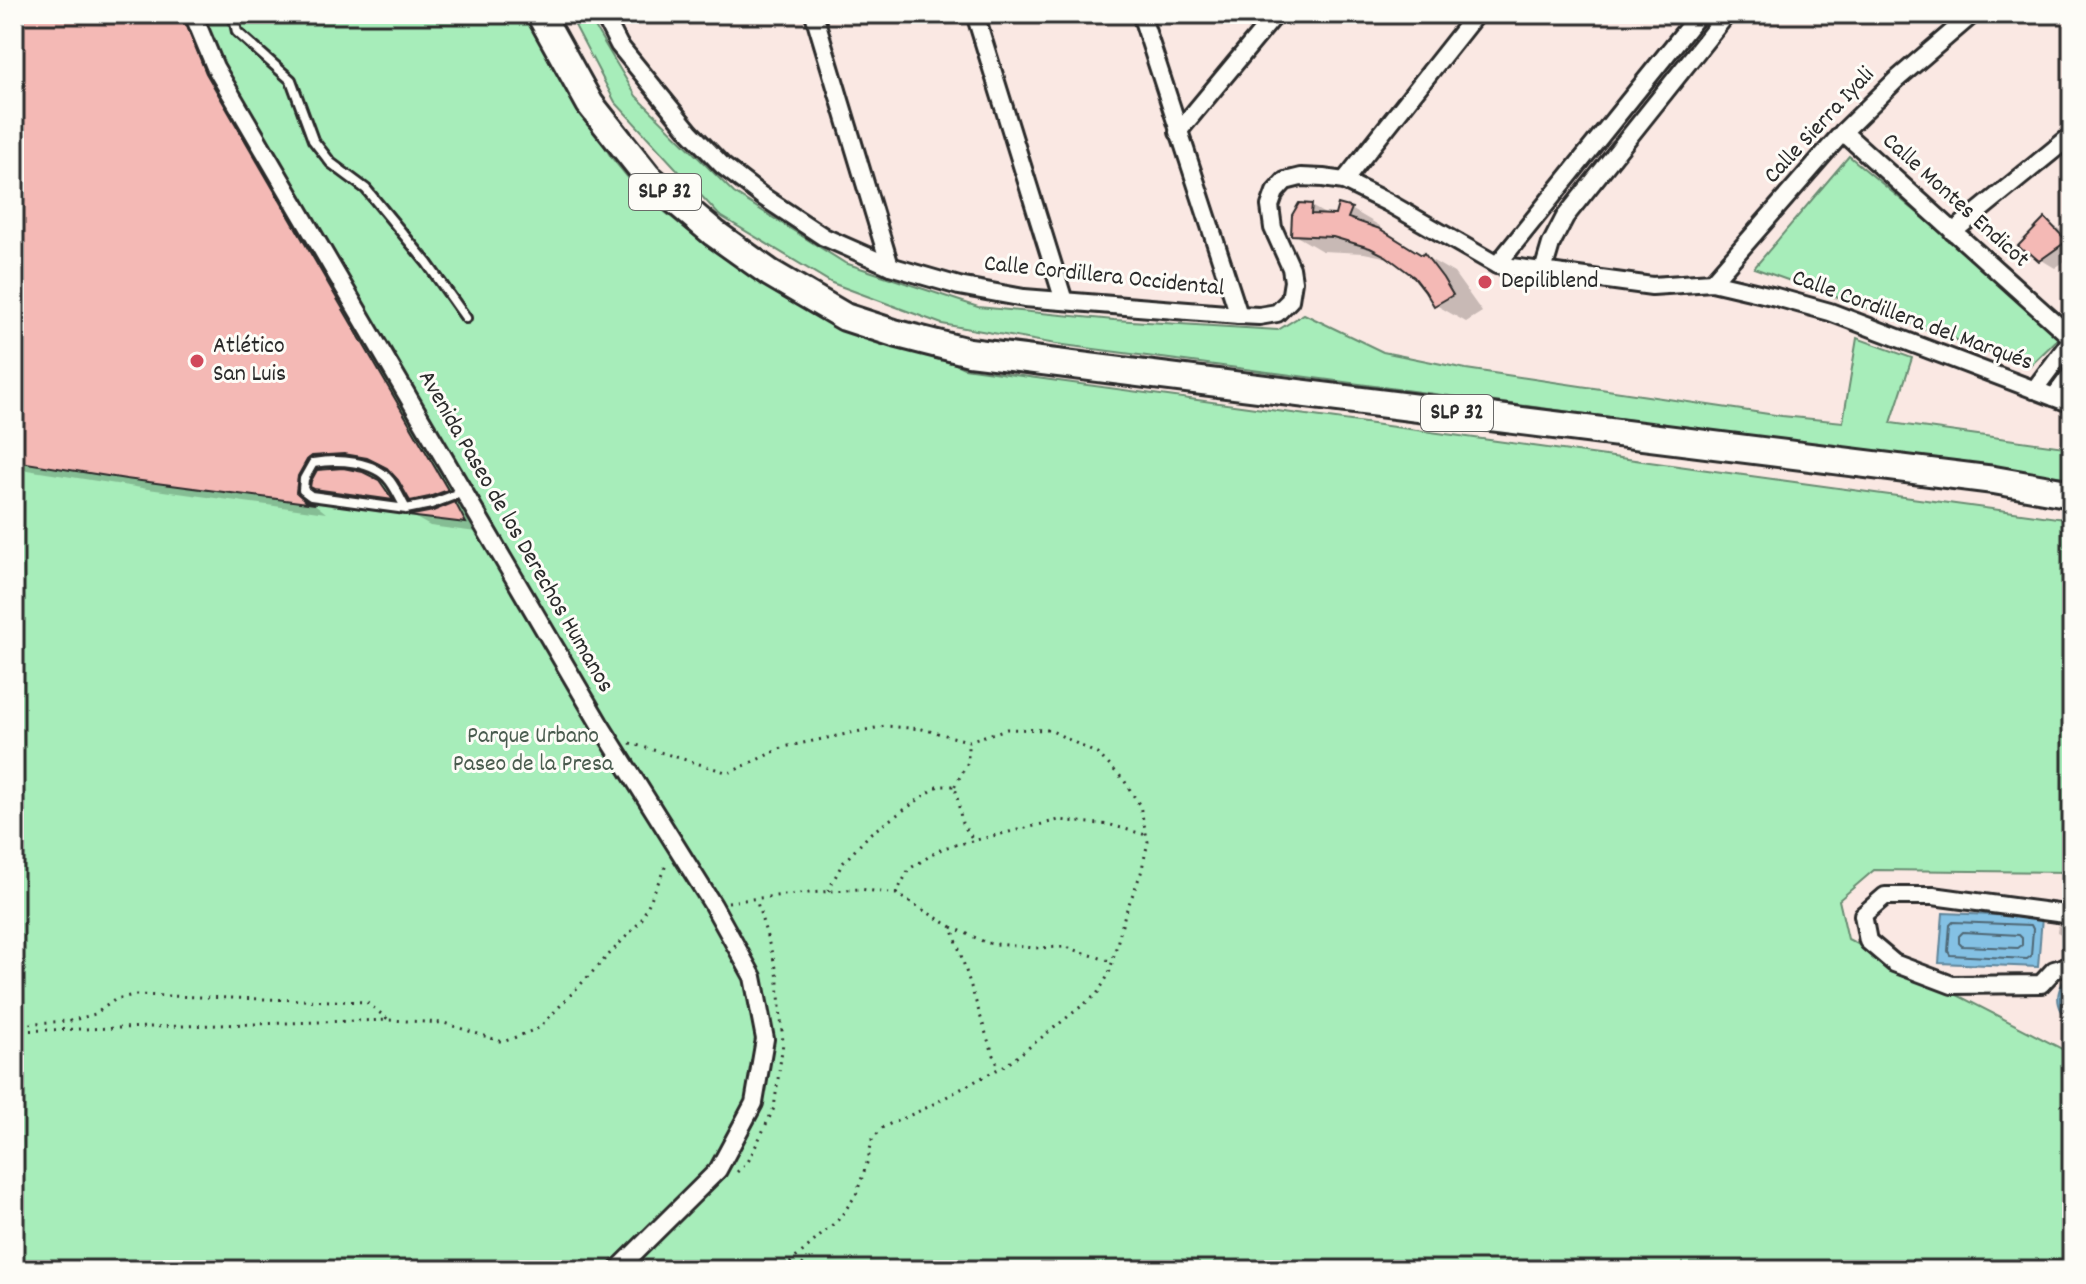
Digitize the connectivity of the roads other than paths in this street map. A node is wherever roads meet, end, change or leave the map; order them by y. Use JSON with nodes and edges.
{"nodes":[{"id":1,"x":193,"y":14,"type":"edge"},
{"id":2,"x":233,"y":14,"type":"edge"},
{"id":3,"x":540,"y":14,"type":"edge"},
{"id":4,"x":603,"y":14,"type":"edge"},
{"id":5,"x":814,"y":14,"type":"edge"},
{"id":6,"x":975,"y":14,"type":"edge"},
{"id":7,"x":1141,"y":14,"type":"edge"},
{"id":8,"x":1276,"y":14,"type":"edge"},
{"id":9,"x":1476,"y":14,"type":"edge"},
{"id":10,"x":1699,"y":14,"type":"edge"},
{"id":11,"x":1727,"y":14,"type":"edge"},
{"id":12,"x":1973,"y":14,"type":"edge"},
{"id":13,"x":1178,"y":132,"type":"junction"},
{"id":14,"x":1843,"y":132,"type":"junction"},
{"id":15,"x":2072,"y":135,"type":"edge"},
{"id":16,"x":1344,"y":181,"type":"junction"},
{"id":17,"x":1532,"y":221,"type":"junction"},
{"id":18,"x":1557,"y":232,"type":"junction"},
{"id":19,"x":1953,"y":232,"type":"junction"},
{"id":20,"x":1497,"y":265,"type":"junction"},
{"id":21,"x":890,"y":266,"type":"junction"},
{"id":22,"x":1543,"y":271,"type":"junction"},
{"id":23,"x":1712,"y":282,"type":"junction"},
{"id":24,"x":1064,"y":301,"type":"junction"},
{"id":25,"x":1239,"y":315,"type":"junction"},
{"id":26,"x":466,"y":318,"type":"dead end"},
{"id":27,"x":2072,"y":338,"type":"edge"},
{"id":28,"x":2072,"y":373,"type":"edge"},
{"id":29,"x":2034,"y":390,"type":"junction"},
{"id":30,"x":2054,"y":397,"type":"junction"},
{"id":31,"x":2072,"y":404,"type":"edge"},
{"id":32,"x":463,"y":492,"type":"junction"},
{"id":33,"x":2072,"y":494,"type":"edge"},
{"id":34,"x":406,"y":509,"type":"junction"},
{"id":35,"x":2072,"y":915,"type":"edge"},
{"id":36,"x":2072,"y":965,"type":"edge"},
{"id":37,"x":617,"y":1270,"type":"edge"}],
"edges":[{"from":1,"to":32,"type":"street","name":"Avenida Paseo de los Derechos Humanos"},
{"from":2,"to":26,"type":"lane"},
{"from":3,"to":33,"type":"main road","number":"SLP 32"},
{"from":4,"to":21,"type":"street","name":"Calle Cordillera Occidental"},
{"from":5,"to":21,"type":"street"},
{"from":6,"to":24,"type":"street"},
{"from":7,"to":13,"type":"street"},
{"from":8,"to":13,"type":"street"},
{"from":9,"to":16,"type":"street"},
{"from":10,"to":17,"type":"street"},
{"from":11,"to":18,"type":"street"},
{"from":12,"to":14,"type":"street","name":"Calle Sierra Iyali"},
{"from":13,"to":25,"type":"street"},
{"from":14,"to":19,"type":"street","name":"Calle Montes Endicot"},
{"from":14,"to":23,"type":"street","name":"Calle Sierra Iyali"},
{"from":15,"to":19,"type":"street"},
{"from":16,"to":20,"type":"street","name":"Calle Cordillera Occidental"},
{"from":16,"to":25,"type":"street","name":"Calle Cordillera Occidental"},
{"from":17,"to":18,"type":"street"},
{"from":17,"to":20,"type":"street"},
{"from":18,"to":22,"type":"street"},
{"from":19,"to":27,"type":"street","name":"Calle Montes Endicot"},
{"from":20,"to":22,"type":"street","name":"Calle Cordillera del Marqués"},
{"from":21,"to":24,"type":"street","name":"Calle Cordillera Occidental"},
{"from":22,"to":23,"type":"street","name":"Calle Cordillera del Marqués"},
{"from":23,"to":29,"type":"street","name":"Calle Cordillera del Marqués"},
{"from":24,"to":25,"type":"street","name":"Calle Cordillera Occidental"},
{"from":27,"to":29,"type":"street"},
{"from":28,"to":30,"type":"street"},
{"from":29,"to":30,"type":"street","name":"Calle Cordillera del Marqués"},
{"from":30,"to":31,"type":"street","name":"Calle Cordillera del Marqués"},
{"from":32,"to":34,"type":"lane"},
{"from":32,"to":37,"type":"street","name":"Avenida Paseo de los Derechos Humanos"},
{"from":34,"to":34,"type":"lane"},
{"from":35,"to":36,"type":"street"}]}
